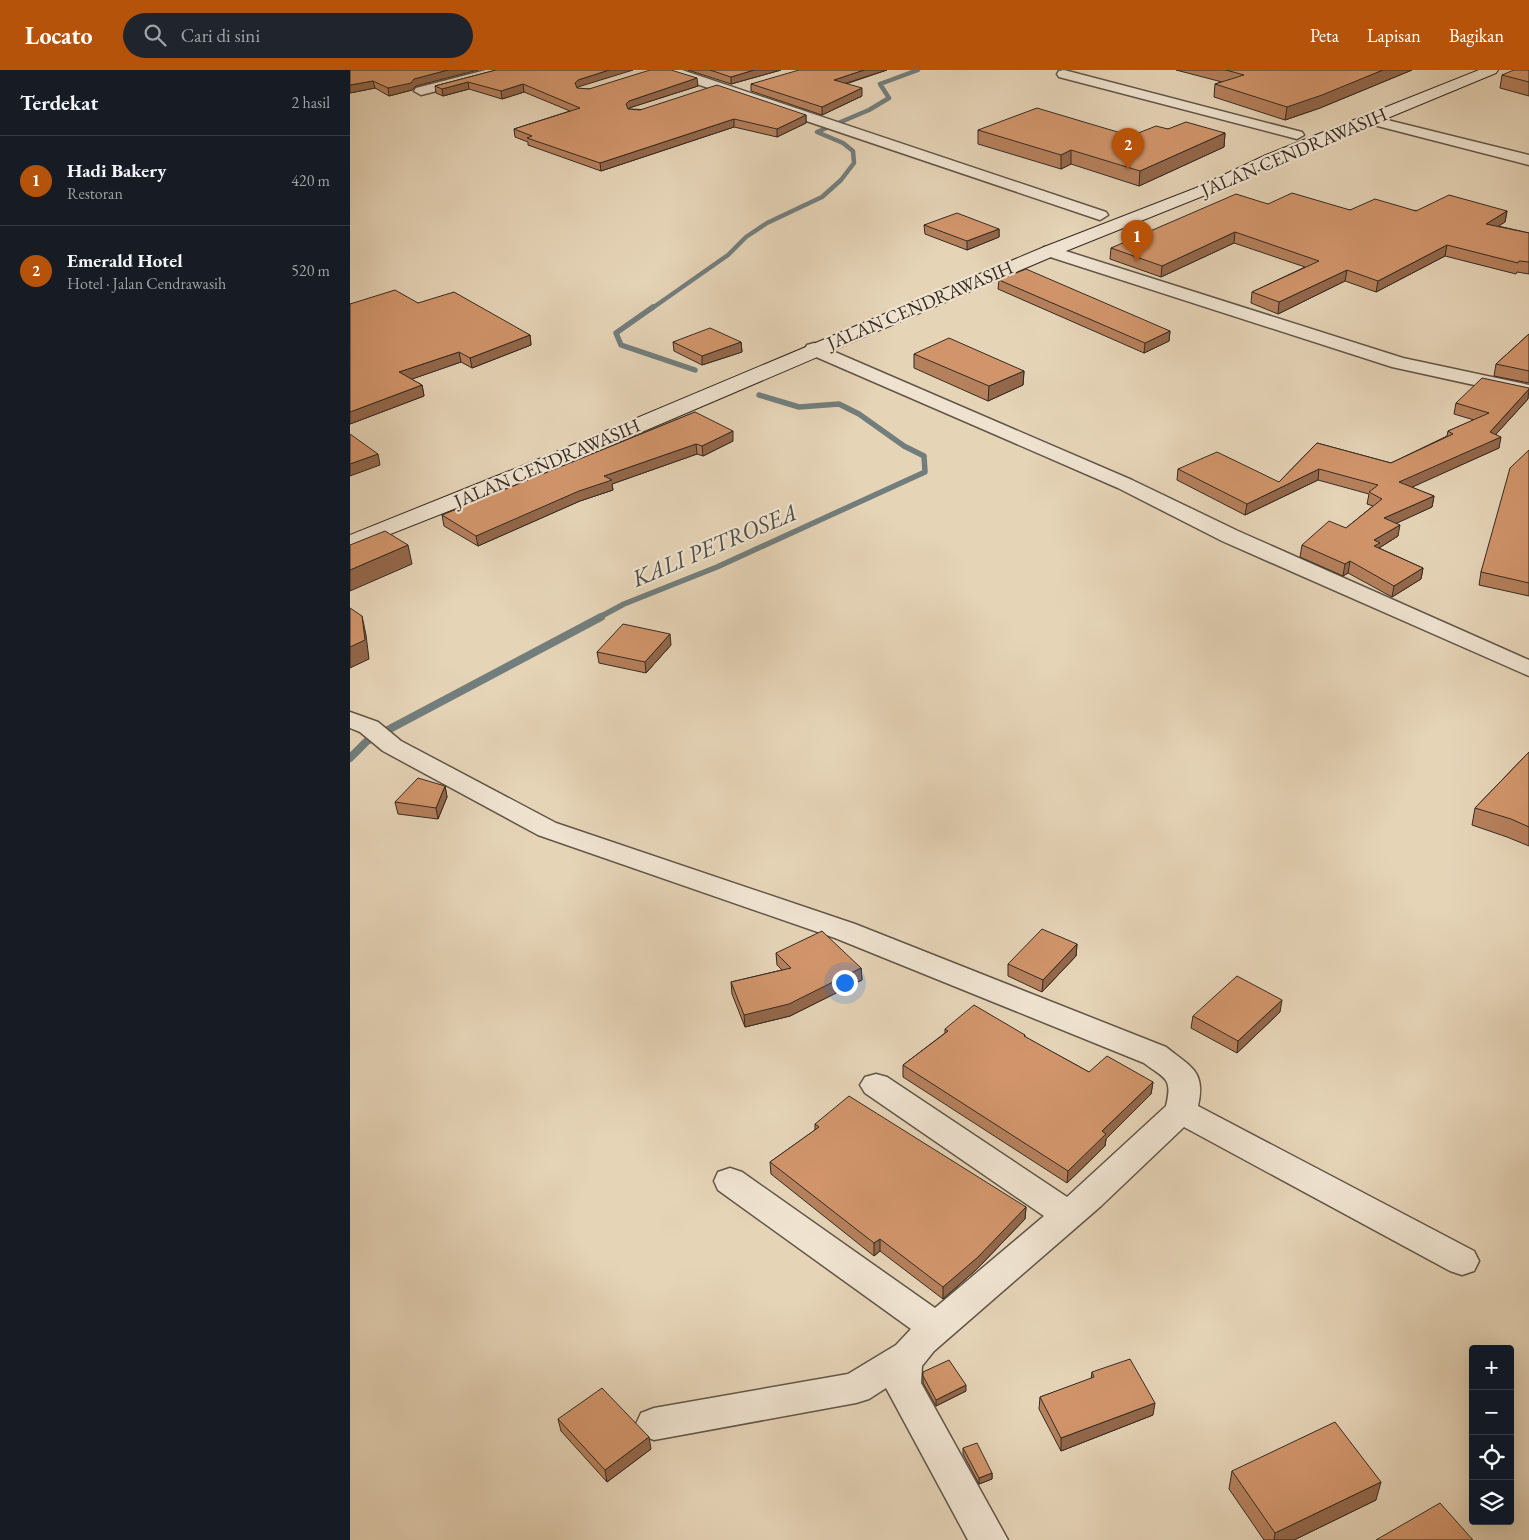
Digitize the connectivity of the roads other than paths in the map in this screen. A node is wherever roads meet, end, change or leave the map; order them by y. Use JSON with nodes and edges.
{"nodes":[{"id":1,"x":502,"y":70,"type":"edge"},
{"id":2,"x":668,"y":70,"type":"edge"},
{"id":3,"x":1458,"y":70,"type":"edge"},
{"id":4,"x":1490,"y":70,"type":"edge"},
{"id":5,"x":1064,"y":74,"type":"dead end"},
{"id":6,"x":750,"y":85,"type":"edge"},
{"id":7,"x":726,"y":88,"type":"junction"},
{"id":8,"x":421,"y":91,"type":"edge"},
{"id":9,"x":692,"y":95,"type":"edge"},
{"id":10,"x":1371,"y":120,"type":"junction"},
{"id":11,"x":1297,"y":135,"type":"junction"},
{"id":12,"x":1529,"y":160,"type":"edge"},
{"id":13,"x":1100,"y":215,"type":"junction"},
{"id":14,"x":1050,"y":251,"type":"junction"},
{"id":15,"x":814,"y":350,"type":"junction"},
{"id":16,"x":728,"y":368,"type":"dead end"},
{"id":17,"x":1528,"y":389,"type":"edge"},
{"id":18,"x":494,"y":466,"type":"dead end"},
{"id":19,"x":350,"y":526,"type":"edge"},
{"id":20,"x":350,"y":543,"type":"edge"},
{"id":21,"x":1529,"y":669,"type":"edge"},
{"id":22,"x":360,"y":723,"type":"edge"},
{"id":23,"x":876,"y":1085,"type":"dead end"},
{"id":24,"x":1181,"y":1111,"type":"junction"},
{"id":25,"x":730,"y":1181,"type":"dead end"},
{"id":26,"x":1068,"y":1215,"type":"junction"},
{"id":27,"x":1462,"y":1261,"type":"dead end"},
{"id":28,"x":936,"y":1328,"type":"junction"},
{"id":29,"x":909,"y":1354,"type":"junction"},
{"id":30,"x":654,"y":1424,"type":"dead end"},
{"id":31,"x":989,"y":1540,"type":"edge"}],
"edges":[{"from":1,"to":8,"type":"street"},
{"from":2,"to":7,"type":"street"},
{"from":3,"to":11,"type":"main road","name":"JALAN CENDRAWASIH"},
{"from":4,"to":10,"type":"main road","name":"JALAN CENDRAWASIH"},
{"from":5,"to":11,"type":"street"},
{"from":6,"to":7,"type":"street"},
{"from":7,"to":9,"type":"street"},
{"from":7,"to":13,"type":"street"},
{"from":10,"to":12,"type":"street"},
{"from":10,"to":14,"type":"main road","name":"JALAN CENDRAWASIH"},
{"from":11,"to":13,"type":"main road","name":"JALAN CENDRAWASIH"},
{"from":13,"to":16,"type":"main road","name":"JALAN CENDRAWASIH"},
{"from":14,"to":15,"type":"main road","name":"JALAN CENDRAWASIH"},
{"from":14,"to":17,"type":"street"},
{"from":15,"to":20,"type":"main road","name":"JALAN CENDRAWASIH"},
{"from":15,"to":21,"type":"street"},
{"from":18,"to":19,"type":"main road","name":"JALAN CENDRAWASIH"},
{"from":22,"to":24,"type":"street"},
{"from":23,"to":26,"type":"street"},
{"from":24,"to":26,"type":"street"},
{"from":24,"to":27,"type":"street"},
{"from":25,"to":28,"type":"street"},
{"from":26,"to":28,"type":"street"},
{"from":28,"to":29,"type":"street"},
{"from":29,"to":30,"type":"street"},
{"from":29,"to":31,"type":"street"}]}
